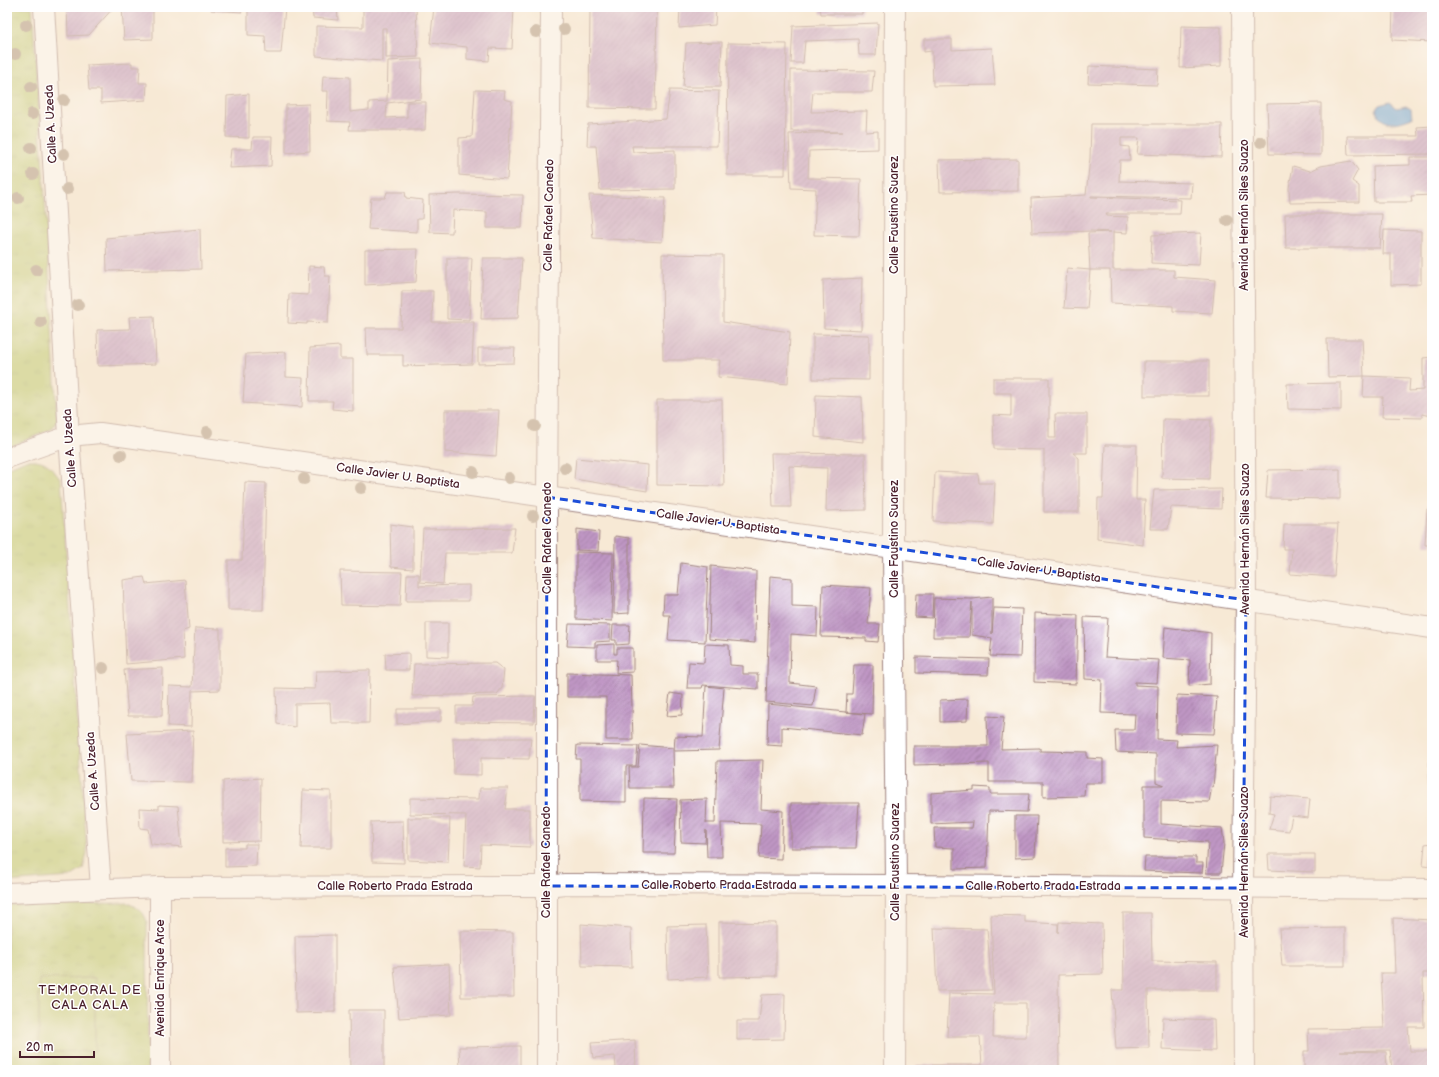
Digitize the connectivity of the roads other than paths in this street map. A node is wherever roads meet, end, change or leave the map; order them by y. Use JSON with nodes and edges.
{"nodes":[{"id":1,"x":44,"y":7,"type":"edge"},
{"id":2,"x":551,"y":7,"type":"edge"},
{"id":3,"x":895,"y":7,"type":"edge"},
{"id":4,"x":1242,"y":7,"type":"edge"},
{"id":5,"x":69,"y":436,"type":"junction"},
{"id":6,"x":7,"y":458,"type":"edge"},
{"id":7,"x":546,"y":497,"type":"junction"},
{"id":8,"x":894,"y":548,"type":"junction"},
{"id":9,"x":1246,"y":600,"type":"junction"},
{"id":10,"x":1432,"y":628,"type":"edge"},
{"id":11,"x":896,"y":885,"type":"junction"},
{"id":12,"x":160,"y":886,"type":"junction"},
{"id":13,"x":546,"y":886,"type":"junction"},
{"id":14,"x":101,"y":888,"type":"junction"},
{"id":15,"x":1243,"y":888,"type":"junction"},
{"id":16,"x":1432,"y":889,"type":"edge"},
{"id":17,"x":7,"y":893,"type":"edge"},
{"id":18,"x":160,"y":1070,"type":"edge"},
{"id":19,"x":547,"y":1070,"type":"edge"},
{"id":20,"x":895,"y":1070,"type":"edge"},
{"id":21,"x":1244,"y":1070,"type":"edge"}],
"edges":[{"from":1,"to":5,"type":"street","name":"Calle A. Uzeda"},
{"from":2,"to":7,"type":"street","name":"Calle Rafael Canedo"},
{"from":3,"to":8,"type":"street","name":"Calle Faustino Suarez"},
{"from":4,"to":9,"type":"street","name":"Avenida Hernán Siles Suazo"},
{"from":5,"to":6,"type":"street","name":"Calle Javier U. Baptista"},
{"from":5,"to":7,"type":"street","name":"Calle Javier U. Baptista"},
{"from":5,"to":14,"type":"street","name":"Calle A. Uzeda"},
{"from":7,"to":8,"type":"street","name":"Calle Javier U. Baptista"},
{"from":7,"to":13,"type":"street","name":"Calle Rafael Canedo"},
{"from":8,"to":9,"type":"street","name":"Calle Javier U. Baptista"},
{"from":8,"to":11,"type":"street","name":"Calle Faustino Suarez"},
{"from":9,"to":10,"type":"street","name":"Calle Javier U. Baptista"},
{"from":9,"to":15,"type":"street","name":"Avenida Hernán Siles Suazo"},
{"from":11,"to":13,"type":"street","name":"Calle Roberto Prada Estrada"},
{"from":11,"to":15,"type":"street","name":"Calle Roberto Prada Estrada"},
{"from":11,"to":20,"type":"street","name":"Calle Faustino Suarez"},
{"from":12,"to":13,"type":"street","name":"Calle Roberto Prada Estrada"},
{"from":12,"to":14,"type":"street","name":"Calle Roberto Prada Estrada"},
{"from":12,"to":18,"type":"street","name":"Avenida Enrique Arce"},
{"from":13,"to":19,"type":"street","name":"Calle Rafael Canedo"},
{"from":14,"to":17,"type":"street","name":"Calle Roberto Prada Estrada"},
{"from":15,"to":16,"type":"street","name":"Calle Roberto Prada Estrada"},
{"from":15,"to":21,"type":"street","name":"Avenida Hernán Siles Suazo"}]}
